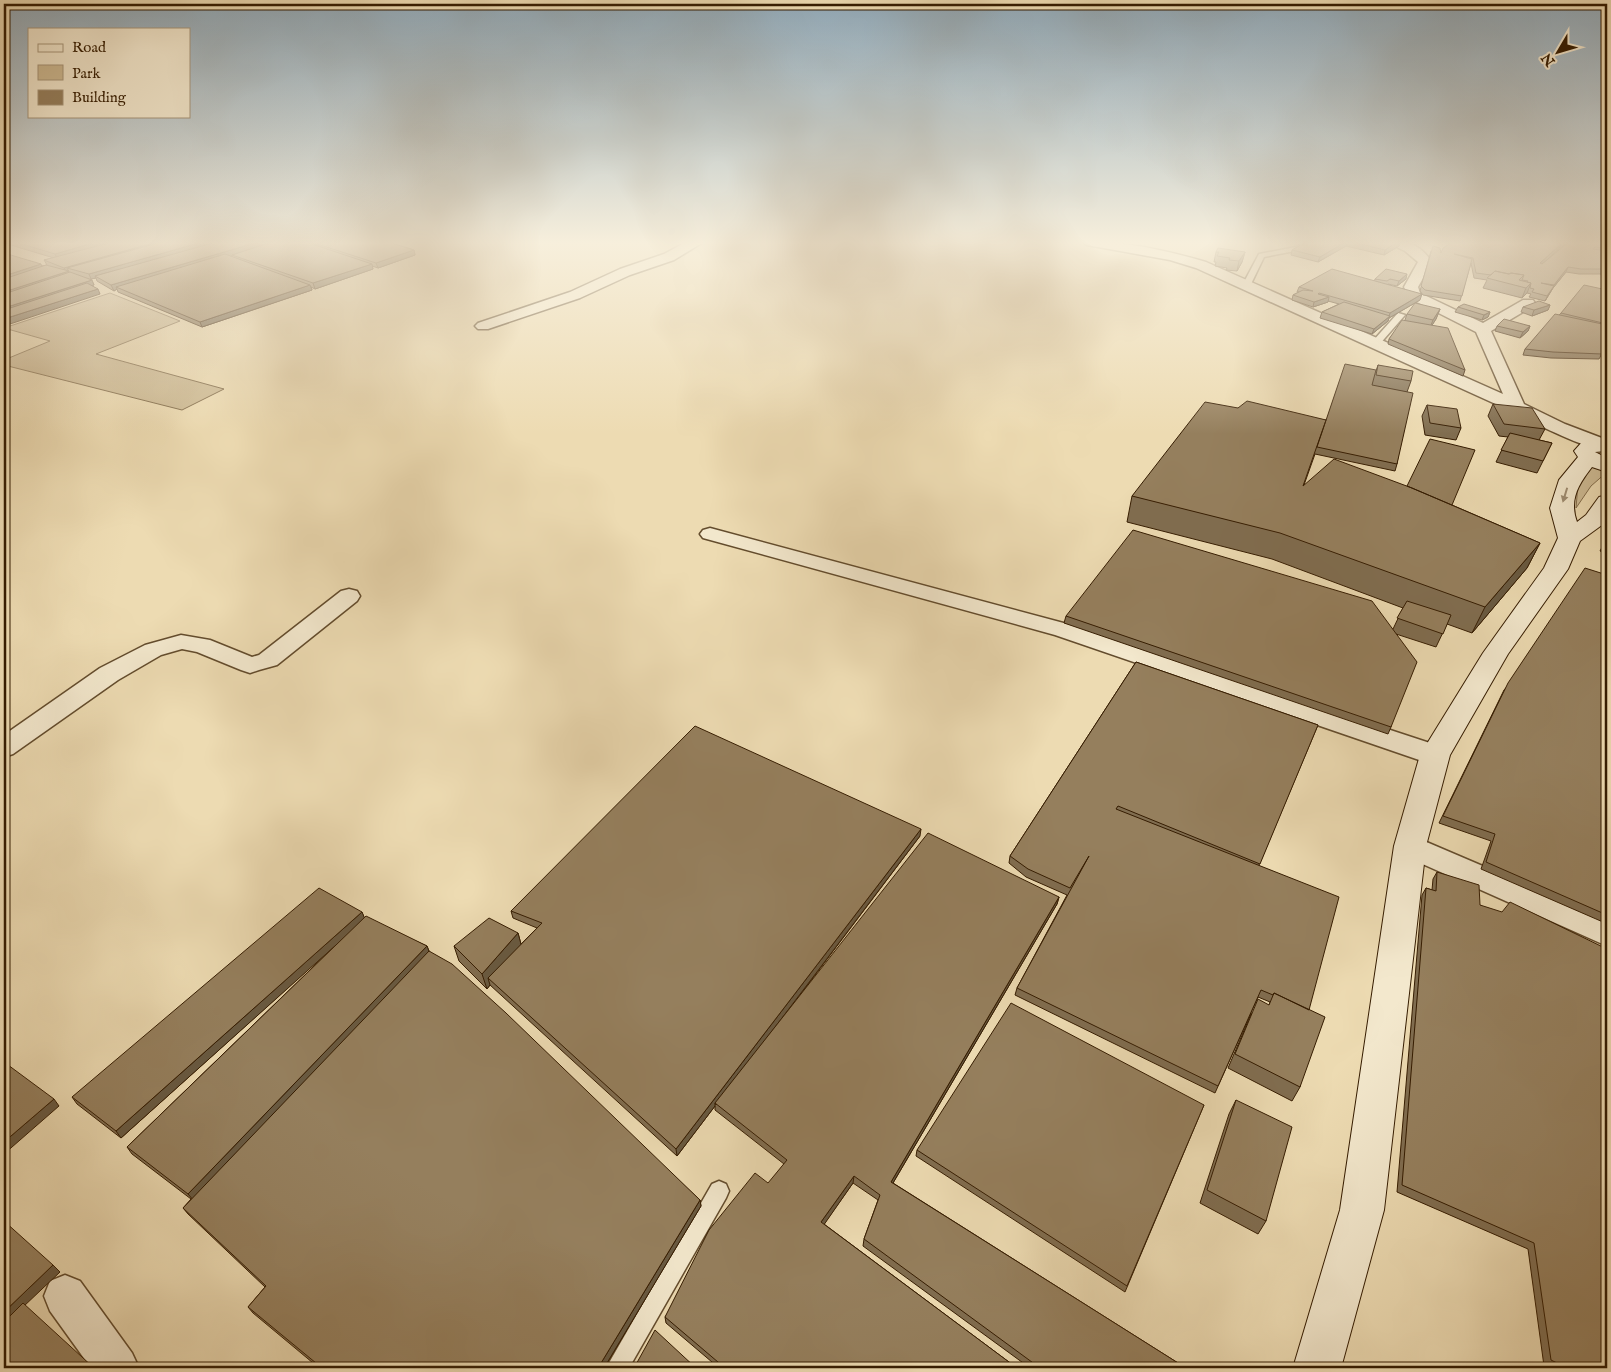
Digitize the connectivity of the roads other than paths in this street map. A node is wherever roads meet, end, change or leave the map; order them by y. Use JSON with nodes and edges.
{"nodes":[{"id":1,"x":545,"y":305,"type":"edge"},
{"id":2,"x":1288,"y":305,"type":"edge"},
{"id":3,"x":1434,"y":305,"type":"edge"},
{"id":4,"x":1523,"y":305,"type":"edge"},
{"id":5,"x":1401,"y":315,"type":"edge"},
{"id":6,"x":483,"y":326,"type":"dead end"},
{"id":7,"x":1483,"y":329,"type":"junction"},
{"id":8,"x":1375,"y":344,"type":"junction"},
{"id":9,"x":1517,"y":407,"type":"junction"},
{"id":10,"x":1598,"y":453,"type":"edge"},
{"id":11,"x":1607,"y":502,"type":"edge"},
{"id":12,"x":710,"y":534,"type":"dead end"},
{"id":13,"x":1570,"y":538,"type":"junction"},
{"id":14,"x":349,"y":596,"type":"dead end"},
{"id":15,"x":4,"y":748,"type":"edge"},
{"id":16,"x":1435,"y":755,"type":"junction"},
{"id":17,"x":1410,"y":846,"type":"junction"},
{"id":18,"x":1607,"y":932,"type":"edge"},
{"id":19,"x":719,"y":1191,"type":"dead end"},
{"id":20,"x":65,"y":1296,"type":"dead end"},
{"id":21,"x":116,"y":1368,"type":"edge"},
{"id":22,"x":617,"y":1368,"type":"edge"},
{"id":23,"x":1317,"y":1368,"type":"edge"}],
"edges":[{"from":1,"to":6,"type":"street"},
{"from":2,"to":8,"type":"street"},
{"from":3,"to":7,"type":"street"},
{"from":4,"to":7,"type":"street"},
{"from":5,"to":8,"type":"lane"},
{"from":7,"to":9,"type":"street"},
{"from":8,"to":9,"type":"street"},
{"from":9,"to":10,"type":"street"},
{"from":10,"to":13,"type":"street","one_way":true},
{"from":11,"to":13,"type":"street"},
{"from":12,"to":16,"type":"street"},
{"from":13,"to":16,"type":"street"},
{"from":14,"to":15,"type":"street"},
{"from":16,"to":17,"type":"street"},
{"from":17,"to":18,"type":"street"},
{"from":17,"to":23,"type":"street"},
{"from":19,"to":22,"type":"lane"},
{"from":20,"to":21,"type":"street"}]}
